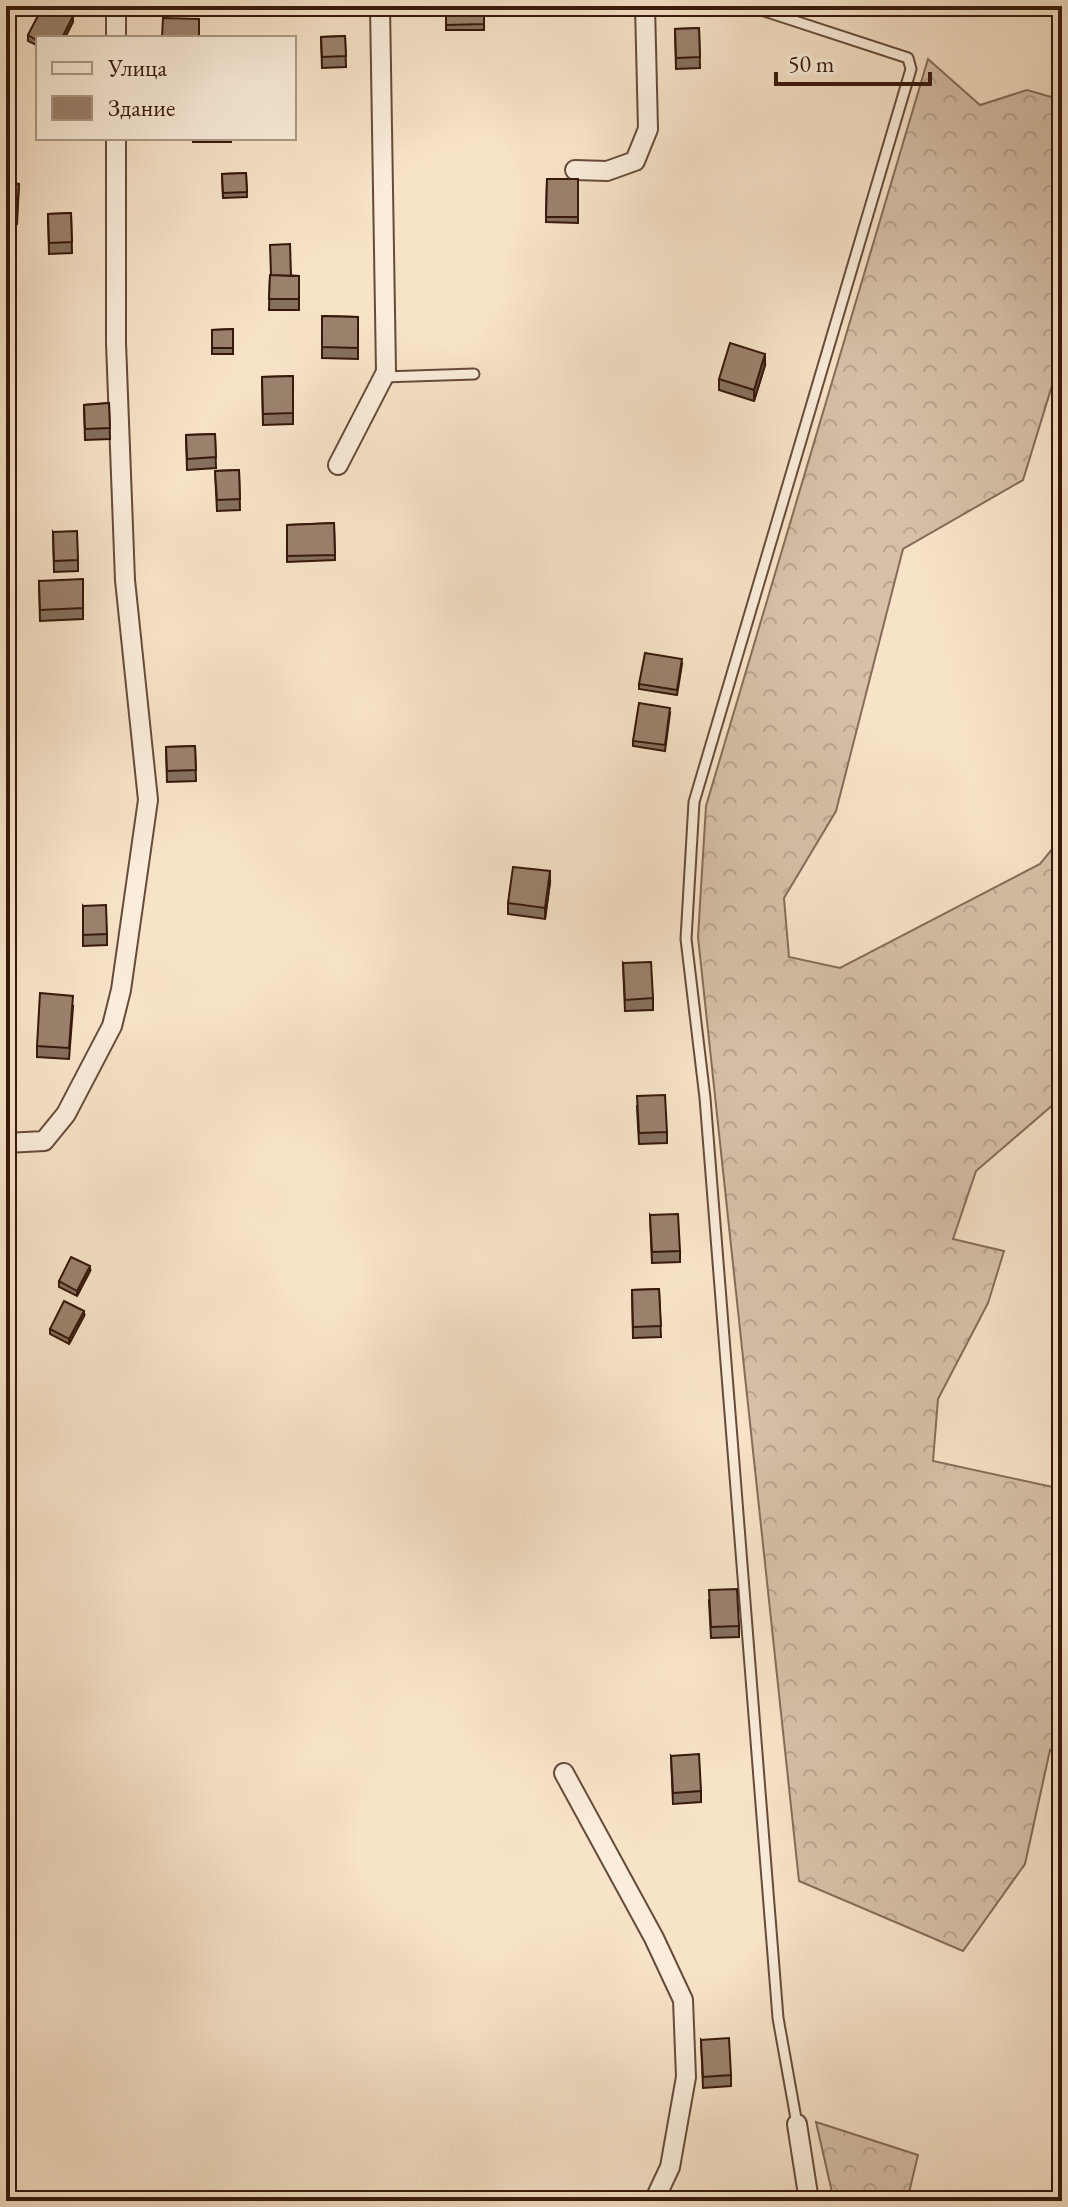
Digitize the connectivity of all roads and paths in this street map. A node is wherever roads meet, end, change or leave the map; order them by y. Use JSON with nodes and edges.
{"nodes":[{"id":1,"x":116,"y":6,"type":"edge"},
{"id":2,"x":380,"y":6,"type":"edge"},
{"id":3,"x":645,"y":6,"type":"edge"},
{"id":4,"x":749,"y":6,"type":"edge"},
{"id":5,"x":116,"y":36,"type":"edge"},
{"id":6,"x":116,"y":140,"type":"edge"},
{"id":7,"x":575,"y":170,"type":"dead end"},
{"id":8,"x":474,"y":374,"type":"dead end"},
{"id":9,"x":383,"y":377,"type":"junction"},
{"id":10,"x":338,"y":465,"type":"dead end"},
{"id":11,"x":6,"y":1143,"type":"edge"},
{"id":12,"x":564,"y":1773,"type":"dead end"},
{"id":13,"x":797,"y":2124,"type":"joint"},
{"id":14,"x":654,"y":2201,"type":"edge"},
{"id":15,"x":809,"y":2201,"type":"edge"}],
"edges":[{"from":1,"to":5,"type":"street"},
{"from":2,"to":9,"type":"street"},
{"from":3,"to":7,"type":"street"},
{"from":4,"to":13,"type":"lane"},
{"from":6,"to":11,"type":"street"},
{"from":8,"to":9,"type":"lane"},
{"from":9,"to":10,"type":"street"},
{"from":12,"to":14,"type":"street"},
{"from":13,"to":15,"type":"street"}]}
